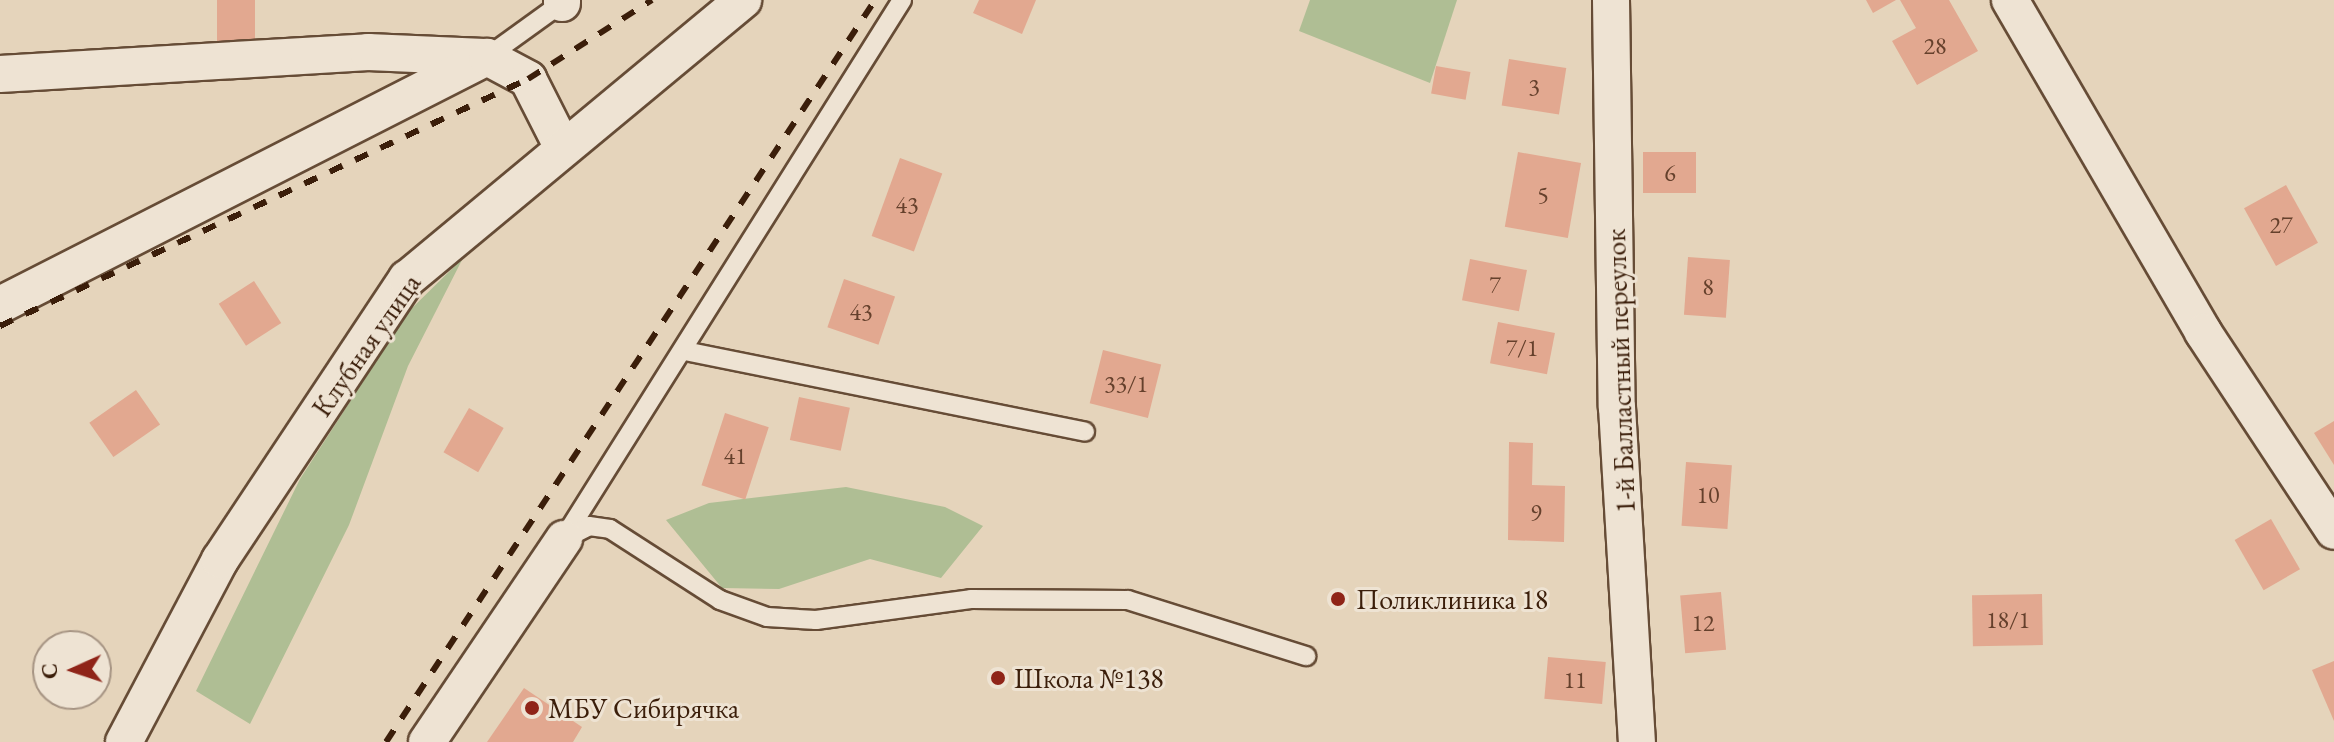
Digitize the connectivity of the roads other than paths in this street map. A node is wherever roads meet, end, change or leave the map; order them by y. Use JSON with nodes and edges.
{"nodes":[{"id":1,"x":743,"y":0,"type":"edge"},
{"id":2,"x":902,"y":0,"type":"edge"},
{"id":3,"x":1611,"y":0,"type":"edge"},
{"id":4,"x":2010,"y":0,"type":"edge"},
{"id":5,"x":563,"y":1,"type":"edge"},
{"id":6,"x":487,"y":57,"type":"junction"},
{"id":7,"x":0,"y":74,"type":"edge"},
{"id":8,"x":562,"y":146,"type":"junction"},
{"id":9,"x":0,"y":305,"type":"edge"},
{"id":10,"x":685,"y":351,"type":"junction"},
{"id":11,"x":1085,"y":432,"type":"dead end"},
{"id":12,"x":2334,"y":531,"type":"edge"},
{"id":13,"x":564,"y":539,"type":"junction"},
{"id":14,"x":1306,"y":656,"type":"dead end"},
{"id":15,"x":124,"y":742,"type":"edge"},
{"id":16,"x":427,"y":742,"type":"edge"},
{"id":17,"x":1637,"y":742,"type":"edge"}],
"edges":[{"from":1,"to":8,"type":"street","name":"Клубная улица"},
{"from":2,"to":10,"type":"lane"},
{"from":3,"to":17,"type":"street","name":"1-й Балластный переулок"},
{"from":4,"to":12,"type":"street"},
{"from":5,"to":6,"type":"lane"},
{"from":6,"to":7,"type":"street"},
{"from":6,"to":8,"type":"street"},
{"from":6,"to":9,"type":"street"},
{"from":8,"to":15,"type":"street","name":"Клубная улица"},
{"from":10,"to":11,"type":"lane"},
{"from":10,"to":13,"type":"lane"},
{"from":13,"to":14,"type":"lane"},
{"from":13,"to":16,"type":"street"}]}
